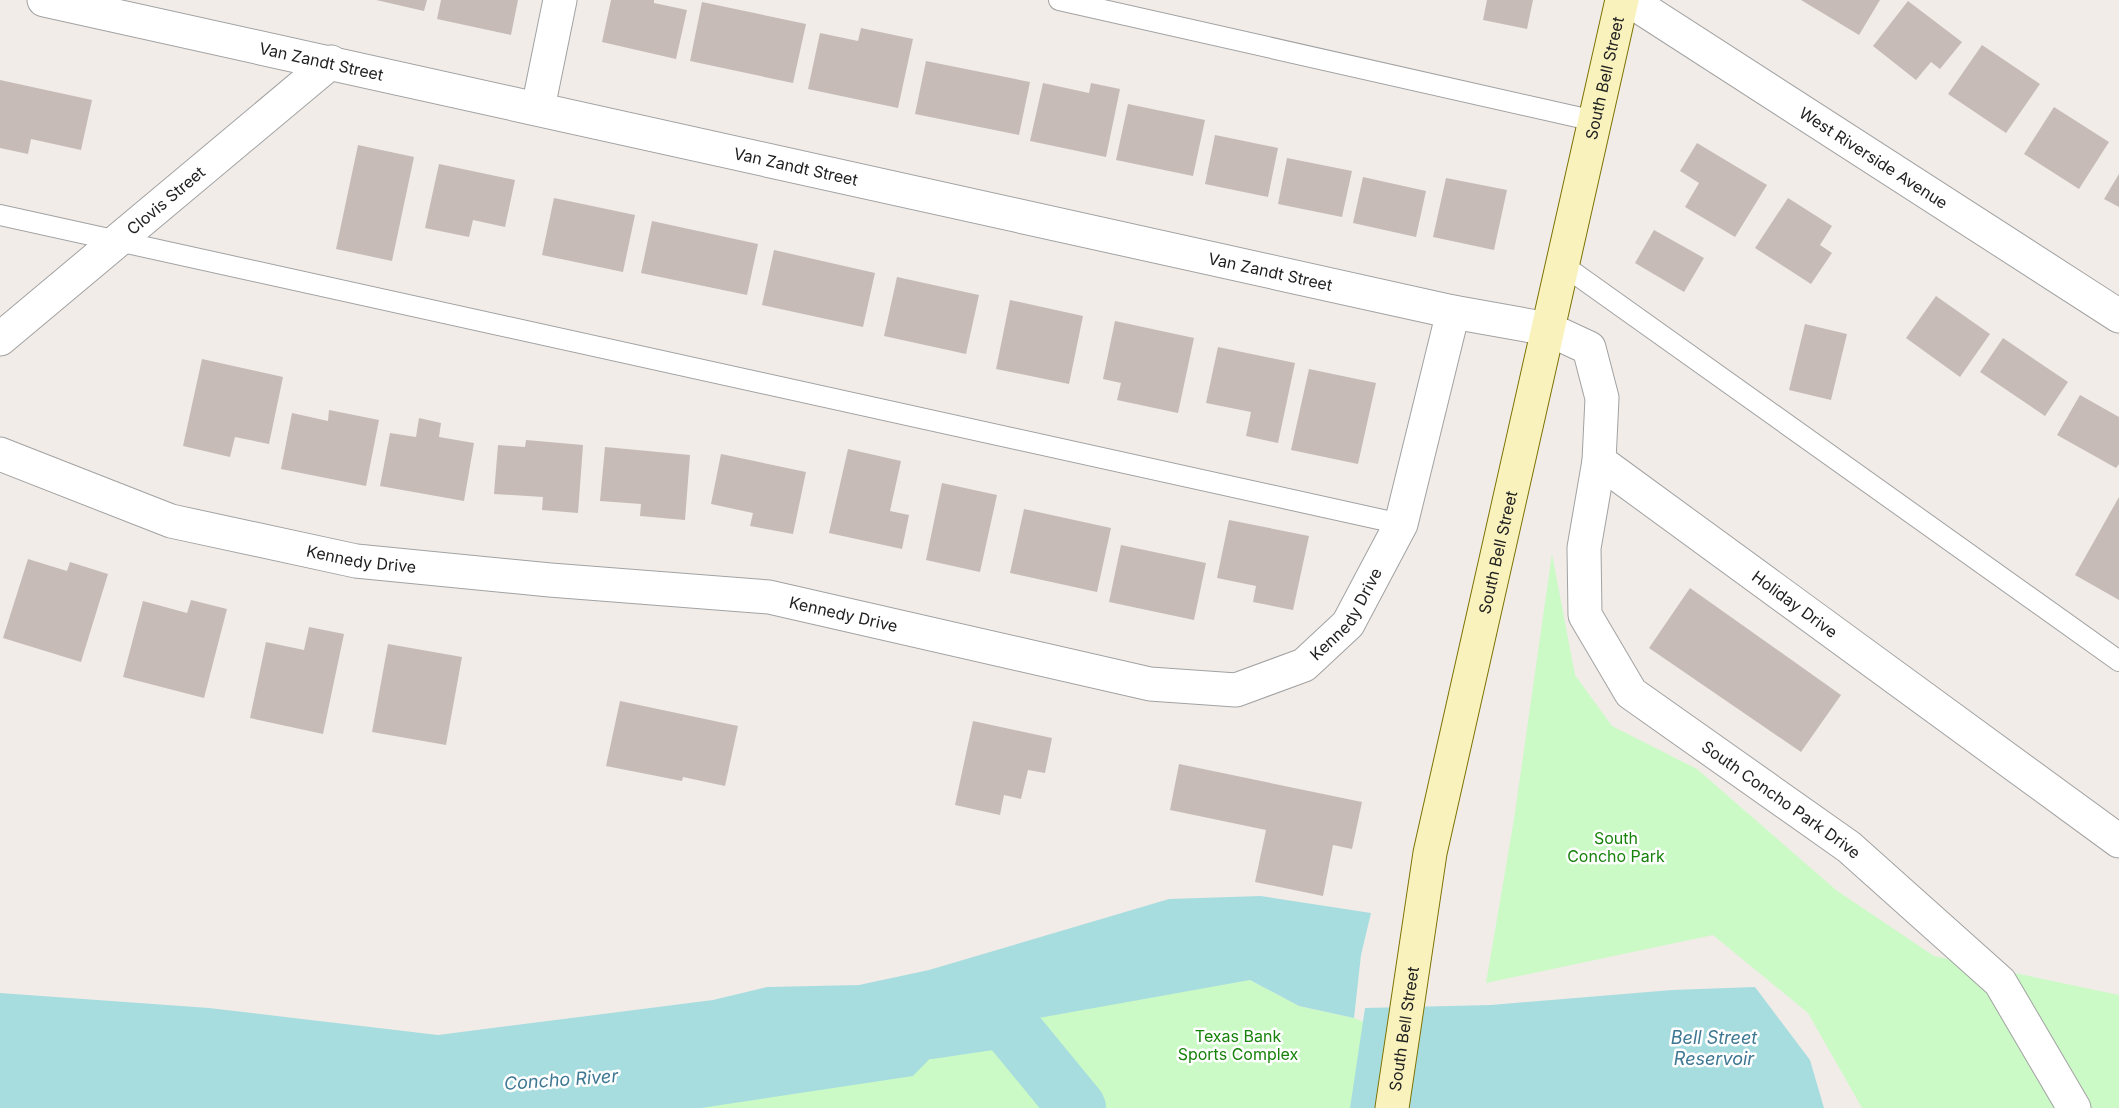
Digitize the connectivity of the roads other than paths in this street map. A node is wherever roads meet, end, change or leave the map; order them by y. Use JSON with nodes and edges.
{"nodes":[{"id":1,"x":44,"y":0,"type":"edge"},
{"id":2,"x":560,"y":0,"type":"edge"},
{"id":3,"x":1059,"y":0,"type":"edge"},
{"id":4,"x":1622,"y":0,"type":"edge"},
{"id":5,"x":1629,"y":0,"type":"edge"},
{"id":6,"x":331,"y":62,"type":"junction"},
{"id":7,"x":538,"y":108,"type":"junction"},
{"id":8,"x":1595,"y":121,"type":"junction"},
{"id":9,"x":0,"y":215,"type":"edge"},
{"id":10,"x":119,"y":241,"type":"junction"},
{"id":11,"x":1563,"y":265,"type":"junction"},
{"id":12,"x":1453,"y":312,"type":"junction"},
{"id":13,"x":2119,"y":316,"type":"edge"},
{"id":14,"x":1548,"y":329,"type":"junction"},
{"id":15,"x":0,"y":339,"type":"edge"},
{"id":16,"x":0,"y":454,"type":"edge"},
{"id":17,"x":1599,"y":461,"type":"junction"},
{"id":18,"x":1401,"y":524,"type":"junction"},
{"id":19,"x":2119,"y":661,"type":"edge"},
{"id":20,"x":2119,"y":841,"type":"edge"},
{"id":21,"x":1392,"y":1108,"type":"edge"},
{"id":22,"x":2074,"y":1108,"type":"edge"}],
"edges":[{"from":1,"to":6,"type":"street","name":"Van Zandt Street"},
{"from":2,"to":7,"type":"street"},
{"from":3,"to":8,"type":"lane"},
{"from":4,"to":8,"type":"main road","name":"South Bell Street"},
{"from":5,"to":13,"type":"street","name":"West Riverside Avenue"},
{"from":6,"to":7,"type":"street","name":"Van Zandt Street"},
{"from":6,"to":10,"type":"street","name":"Clovis Street"},
{"from":7,"to":12,"type":"street","name":"Van Zandt Street"},
{"from":8,"to":11,"type":"main road","name":"South Bell Street"},
{"from":9,"to":10,"type":"lane"},
{"from":10,"to":15,"type":"street","name":"Clovis Street"},
{"from":10,"to":18,"type":"lane"},
{"from":11,"to":14,"type":"main road","name":"South Bell Street"},
{"from":11,"to":19,"type":"lane"},
{"from":12,"to":14,"type":"street","name":"Van Zandt Street"},
{"from":12,"to":18,"type":"street","name":"Kennedy Drive"},
{"from":14,"to":17,"type":"street"},
{"from":14,"to":21,"type":"main road","name":"South Bell Street"},
{"from":16,"to":18,"type":"street","name":"Kennedy Drive"},
{"from":17,"to":20,"type":"street","name":"Holiday Drive"},
{"from":17,"to":22,"type":"street","name":"South Concho Park Drive"}]}
